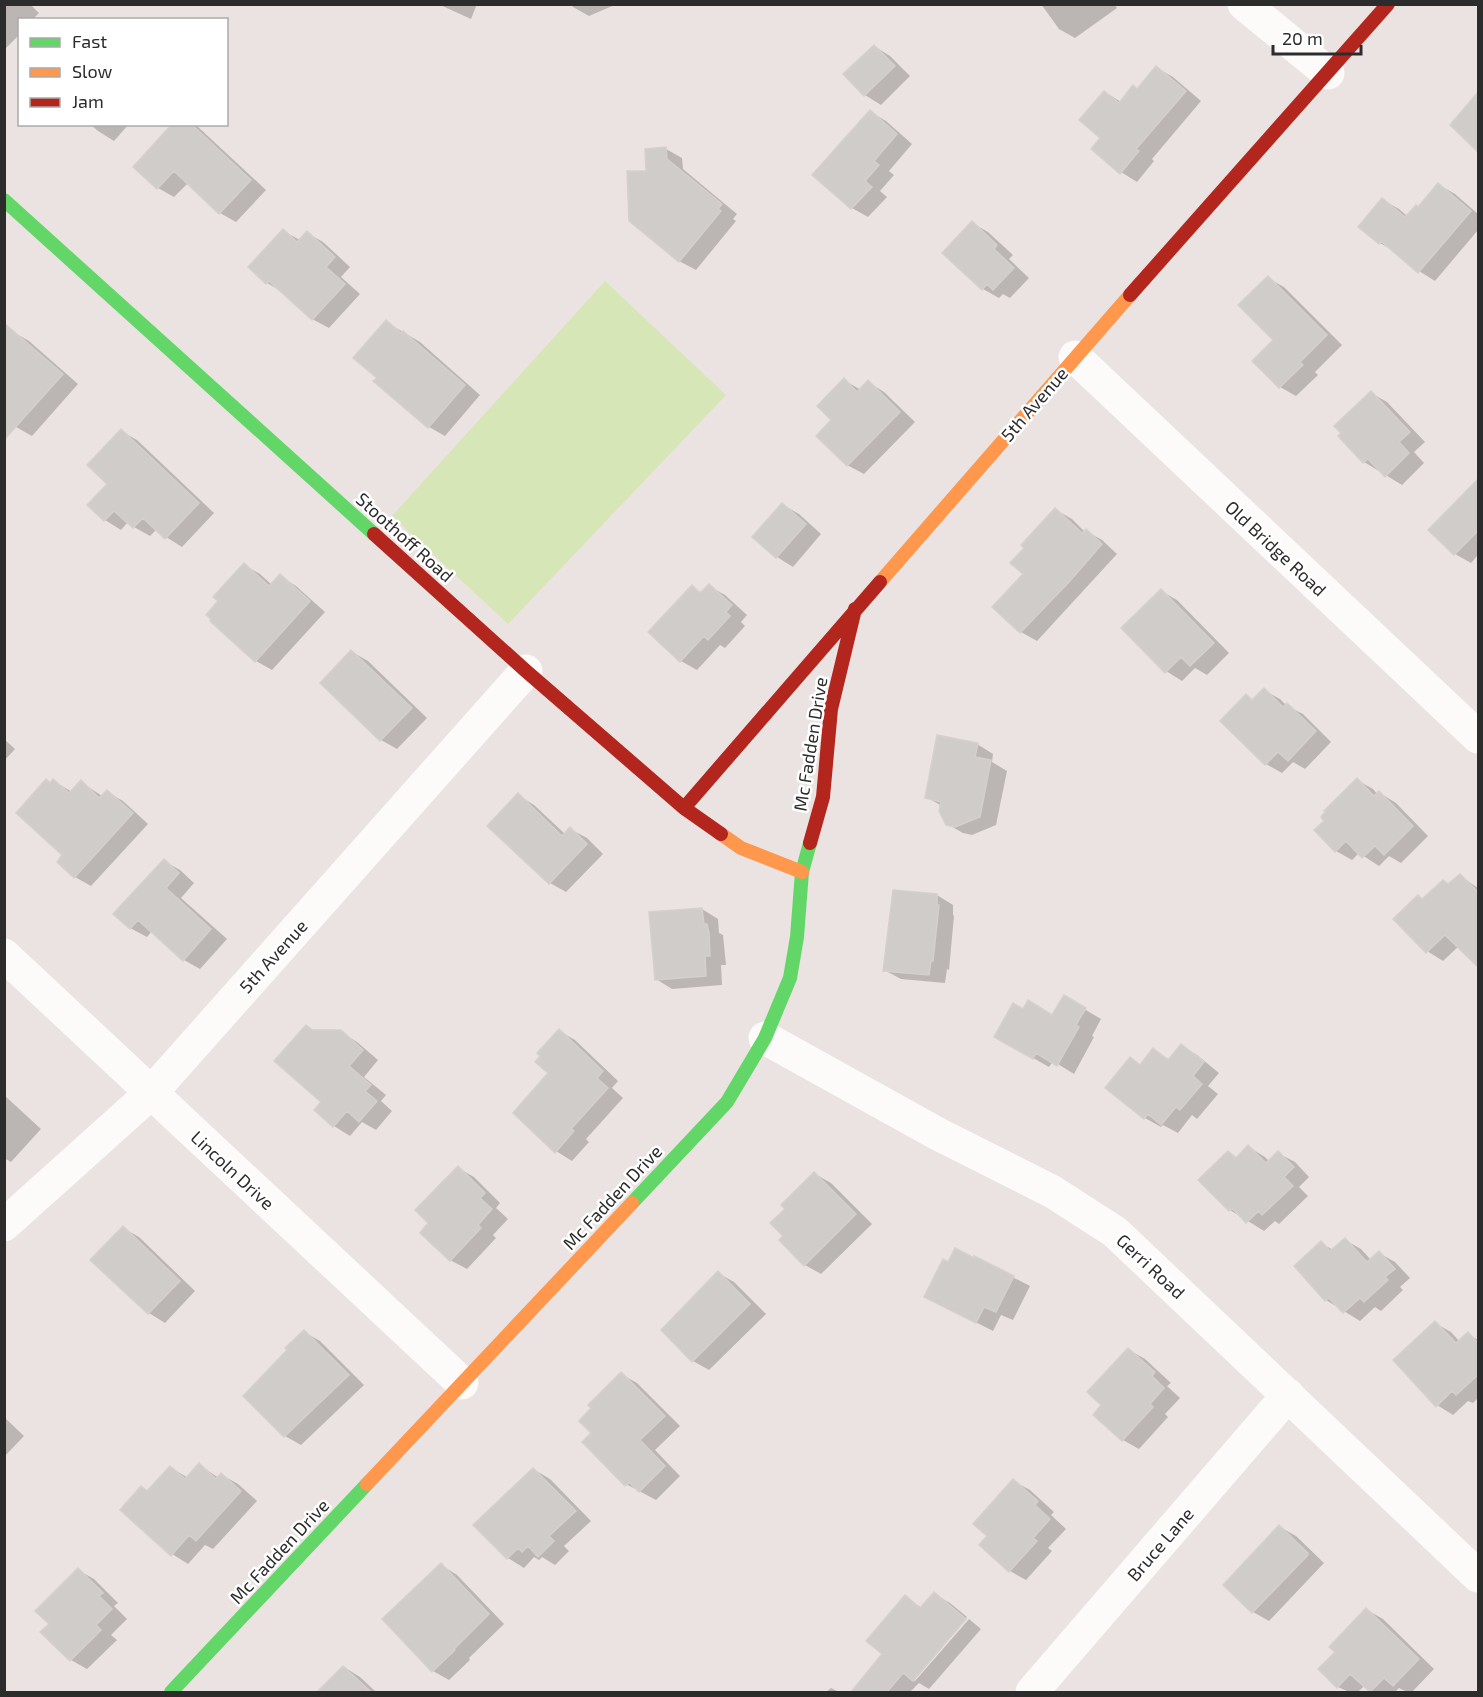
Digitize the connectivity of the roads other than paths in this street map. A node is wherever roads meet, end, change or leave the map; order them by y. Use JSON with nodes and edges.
{"nodes":[{"id":1,"x":1244,"y":4,"type":"edge"},
{"id":2,"x":1389,"y":4,"type":"edge"},
{"id":3,"x":1328,"y":74,"type":"junction"},
{"id":4,"x":4,"y":200,"type":"edge"},
{"id":5,"x":1076,"y":357,"type":"junction"},
{"id":6,"x":855,"y":609,"type":"junction"},
{"id":7,"x":526,"y":671,"type":"junction"},
{"id":8,"x":1479,"y":737,"type":"edge"},
{"id":9,"x":684,"y":808,"type":"junction"},
{"id":10,"x":802,"y":872,"type":"junction"},
{"id":11,"x":4,"y":955,"type":"edge"},
{"id":12,"x":765,"y":1038,"type":"junction"},
{"id":13,"x":151,"y":1094,"type":"junction"},
{"id":14,"x":4,"y":1225,"type":"edge"},
{"id":15,"x":462,"y":1383,"type":"junction"},
{"id":16,"x":1288,"y":1395,"type":"junction"},
{"id":17,"x":1479,"y":1576,"type":"edge"},
{"id":18,"x":171,"y":1692,"type":"edge"},
{"id":19,"x":1032,"y":1692,"type":"edge"}],
"edges":[{"from":1,"to":3,"type":"street"},
{"from":2,"to":3,"type":"street","name":"5th Avenue"},
{"from":3,"to":5,"type":"street","name":"5th Avenue"},
{"from":4,"to":7,"type":"street","name":"Stoothoff Road"},
{"from":5,"to":6,"type":"street","name":"5th Avenue"},
{"from":5,"to":8,"type":"street","name":"Old Bridge Road"},
{"from":6,"to":9,"type":"street","name":"5th Avenue"},
{"from":6,"to":10,"type":"street","name":"Mc Fadden Drive"},
{"from":7,"to":9,"type":"street","name":"Stoothoff Road"},
{"from":7,"to":13,"type":"street","name":"5th Avenue"},
{"from":9,"to":10,"type":"street","name":"Stoothoff Road"},
{"from":10,"to":12,"type":"street","name":"Mc Fadden Drive"},
{"from":11,"to":13,"type":"street","name":"Lincoln Drive"},
{"from":12,"to":15,"type":"street","name":"Mc Fadden Drive"},
{"from":12,"to":16,"type":"street","name":"Gerri Road"},
{"from":13,"to":14,"type":"street","name":"5th Avenue"},
{"from":13,"to":15,"type":"street","name":"Lincoln Drive"},
{"from":15,"to":18,"type":"street","name":"Mc Fadden Drive"},
{"from":16,"to":17,"type":"street","name":"Gerri Road"},
{"from":16,"to":19,"type":"street","name":"Bruce Lane"}]}
